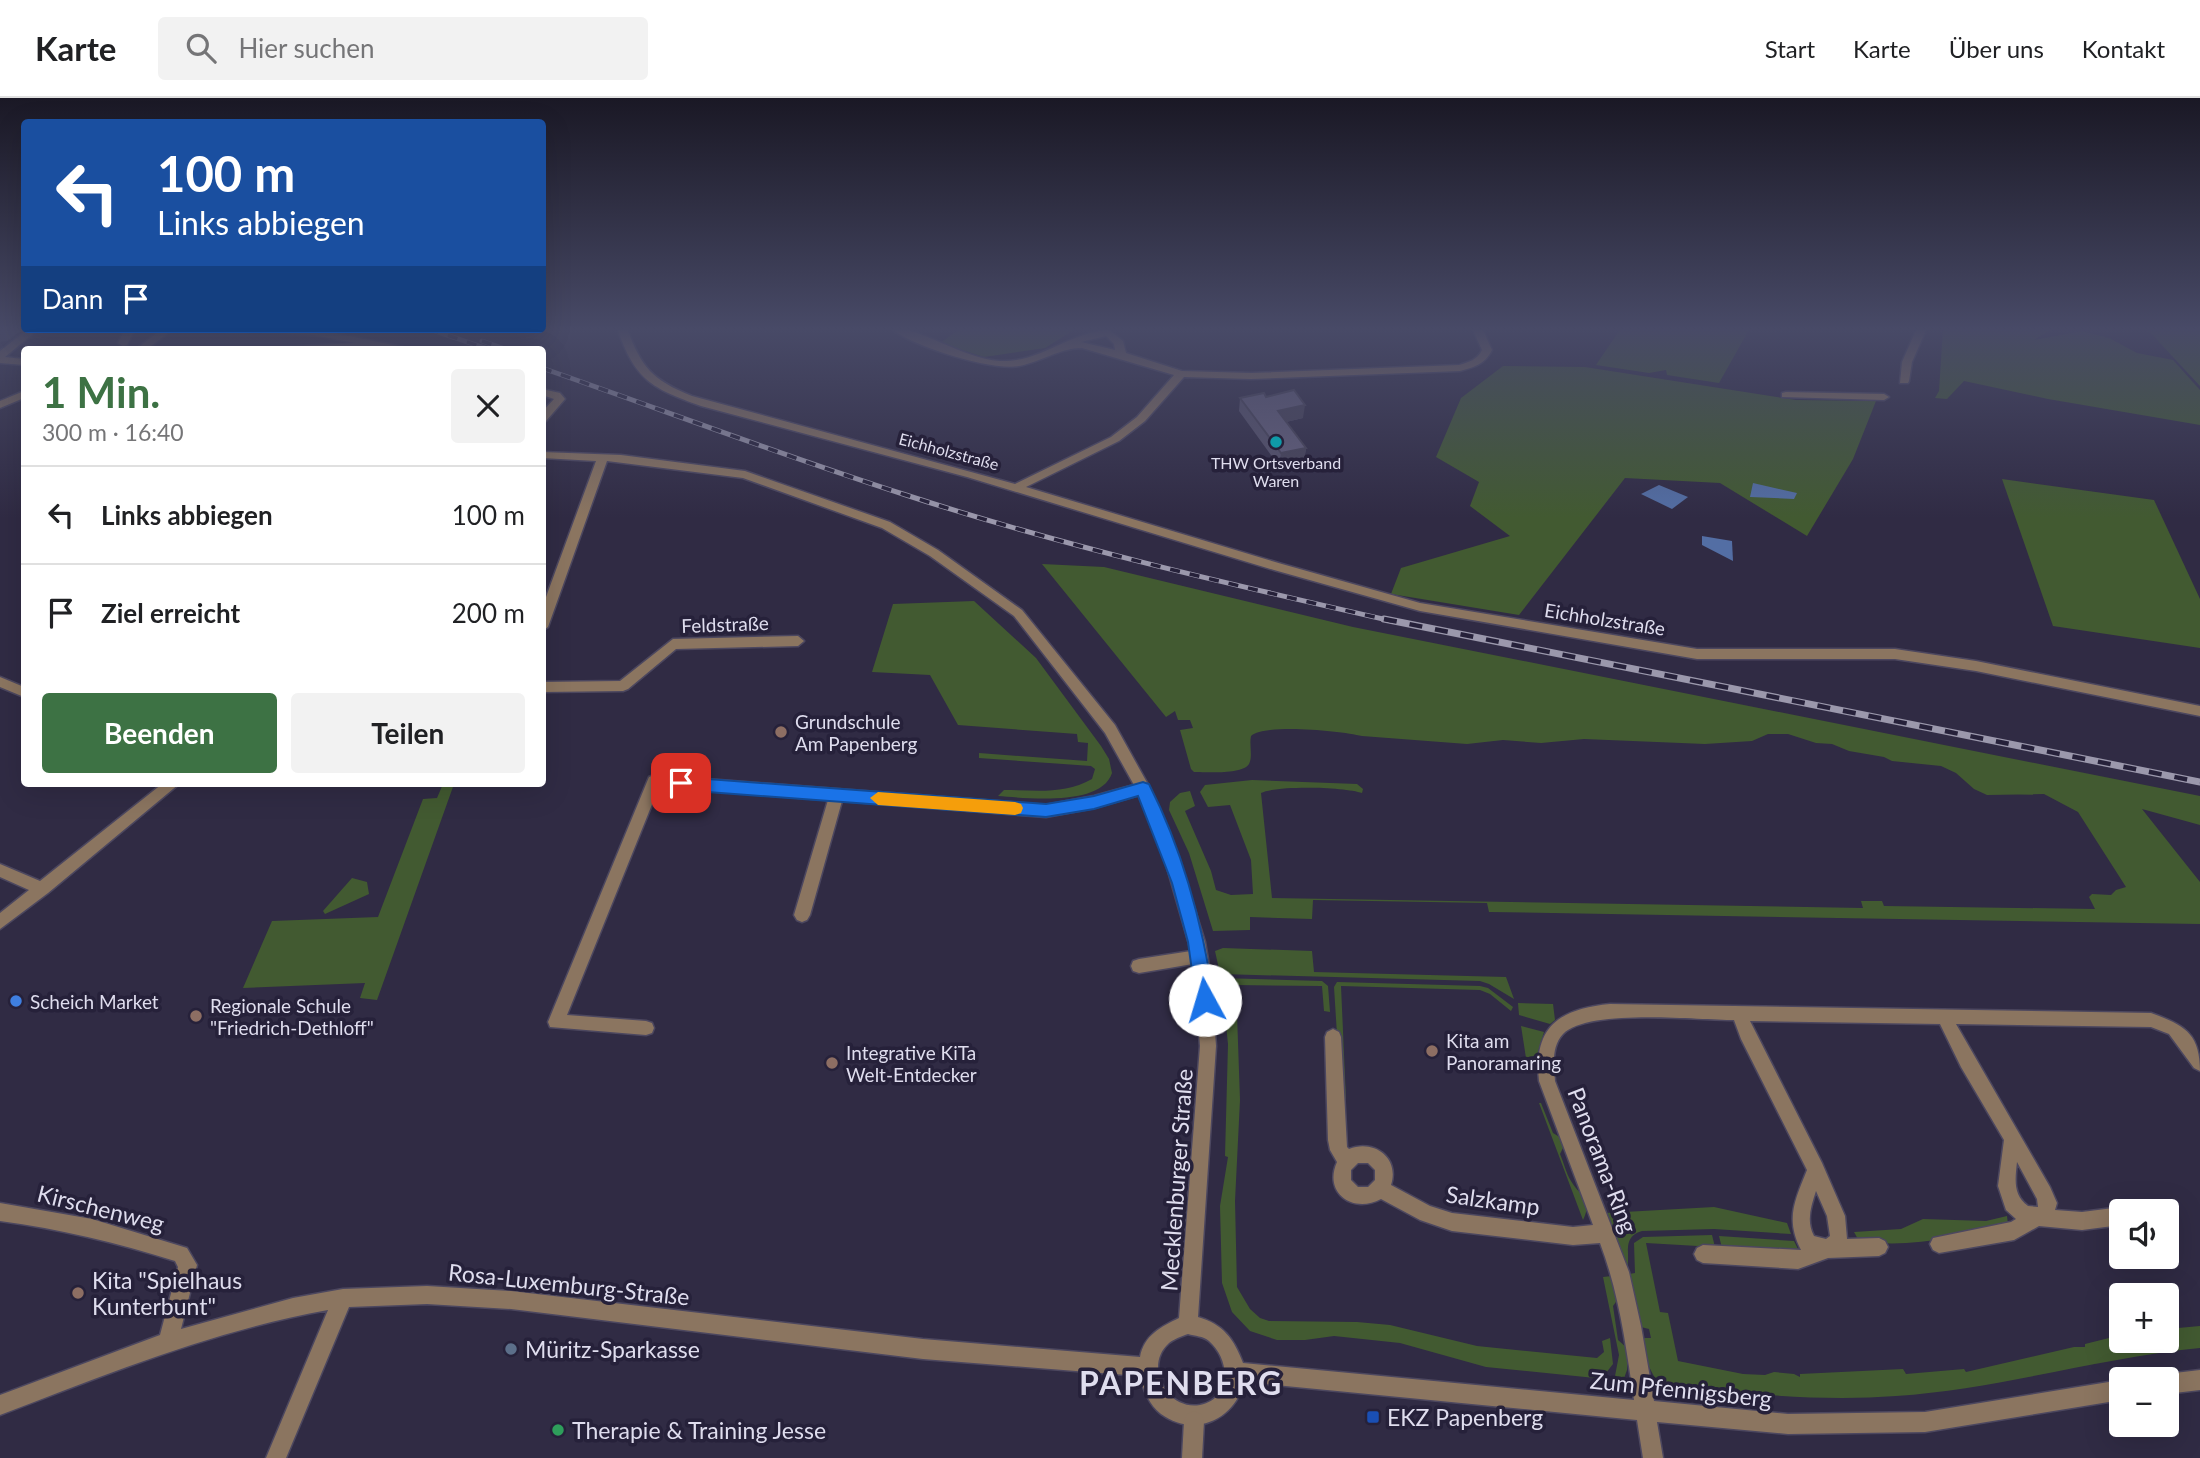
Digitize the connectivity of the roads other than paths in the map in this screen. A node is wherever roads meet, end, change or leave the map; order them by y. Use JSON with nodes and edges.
{"nodes":[{"id":1,"x":671,"y":391,"type":"edge"},
{"id":2,"x":1165,"y":391,"type":"edge"},
{"id":3,"x":546,"y":393,"type":"edge"},
{"id":4,"x":21,"y":395,"type":"edge"},
{"id":5,"x":1786,"y":395,"type":"dead end"},
{"id":6,"x":1884,"y":397,"type":"dead end"},
{"id":7,"x":0,"y":405,"type":"edge"},
{"id":8,"x":546,"y":415,"type":"edge"},
{"id":9,"x":546,"y":455,"type":"edge"},
{"id":10,"x":603,"y":457,"type":"junction"},
{"id":11,"x":1017,"y":487,"type":"junction"},
{"id":12,"x":546,"y":616,"type":"edge"},
{"id":13,"x":798,"y":641,"type":"dead end"},
{"id":14,"x":0,"y":682,"type":"edge"},
{"id":15,"x":546,"y":687,"type":"edge"},
{"id":16,"x":21,"y":691,"type":"edge"},
{"id":17,"x":2200,"y":711,"type":"edge"},
{"id":18,"x":169,"y":787,"type":"edge"},
{"id":19,"x":1143,"y":788,"type":"junction"},
{"id":20,"x":837,"y":795,"type":"junction"},
{"id":21,"x":0,"y":870,"type":"edge"},
{"id":22,"x":43,"y":889,"type":"junction"},
{"id":23,"x":802,"y":915,"type":"dead end"},
{"id":24,"x":0,"y":922,"type":"edge"},
{"id":25,"x":1199,"y":956,"type":"junction"},
{"id":26,"x":1139,"y":966,"type":"dead end"},
{"id":27,"x":1739,"y":1013,"type":"junction"},
{"id":28,"x":1944,"y":1016,"type":"junction"},
{"id":29,"x":646,"y":1028,"type":"dead end"},
{"id":30,"x":1334,"y":1037,"type":"dead end"},
{"id":31,"x":2200,"y":1063,"type":"edge"},
{"id":32,"x":2013,"y":1136,"type":"junction"},
{"id":33,"x":1346,"y":1160,"type":"junction"},
{"id":34,"x":1816,"y":1169,"type":"junction"},
{"id":35,"x":1381,"y":1189,"type":"junction"},
{"id":36,"x":0,"y":1212,"type":"edge"},
{"id":37,"x":2037,"y":1217,"type":"junction"},
{"id":38,"x":2109,"y":1218,"type":"edge"},
{"id":39,"x":1605,"y":1233,"type":"junction"},
{"id":40,"x":1939,"y":1244,"type":"dead end"},
{"id":41,"x":1879,"y":1247,"type":"dead end"},
{"id":42,"x":1828,"y":1249,"type":"junction"},
{"id":43,"x":1703,"y":1254,"type":"dead end"},
{"id":44,"x":343,"y":1298,"type":"junction"},
{"id":45,"x":1188,"y":1324,"type":"junction"},
{"id":46,"x":168,"y":1342,"type":"junction"},
{"id":47,"x":1147,"y":1367,"type":"junction"},
{"id":48,"x":1236,"y":1372,"type":"junction"},
{"id":49,"x":2200,"y":1380,"type":"edge"},
{"id":50,"x":2179,"y":1382,"type":"edge"},
{"id":51,"x":2109,"y":1392,"type":"edge"},
{"id":52,"x":0,"y":1405,"type":"edge"},
{"id":53,"x":1644,"y":1410,"type":"junction"},
{"id":54,"x":1194,"y":1421,"type":"junction"},
{"id":55,"x":276,"y":1458,"type":"edge"},
{"id":56,"x":1192,"y":1458,"type":"edge"},
{"id":57,"x":1653,"y":1458,"type":"edge"}],
"edges":[{"from":1,"to":11,"type":"street","name":"Eichholzstraße"},
{"from":2,"to":11,"type":"street","name":"Eichholzstraße"},
{"from":3,"to":8,"type":"street"},
{"from":4,"to":7,"type":"street"},
{"from":5,"to":6,"type":"street"},
{"from":9,"to":10,"type":"street","name":"Mecklenburger Straße"},
{"from":10,"to":12,"type":"street"},
{"from":10,"to":19,"type":"street","name":"Mecklenburger Straße"},
{"from":11,"to":17,"type":"street","name":"Eichholzstraße"},
{"from":13,"to":15,"type":"street","name":"Feldstraße"},
{"from":14,"to":16,"type":"street"},
{"from":18,"to":22,"type":"street"},
{"from":19,"to":20,"type":"street"},
{"from":19,"to":25,"type":"street","name":"Mecklenburger Straße"},
{"from":20,"to":23,"type":"street"},
{"from":20,"to":29,"type":"street"},
{"from":21,"to":22,"type":"street"},
{"from":22,"to":24,"type":"street"},
{"from":25,"to":26,"type":"street"},
{"from":25,"to":45,"type":"street","name":"Mecklenburger Straße"},
{"from":27,"to":28,"type":"street","name":"Panorama-Ring"},
{"from":27,"to":34,"type":"street"},
{"from":27,"to":39,"type":"street","name":"Panorama-Ring"},
{"from":28,"to":31,"type":"street","name":"Panorama-Ring"},
{"from":28,"to":32,"type":"street"},
{"from":30,"to":33,"type":"street"},
{"from":32,"to":37,"type":"street"},
{"from":32,"to":37,"type":"street"},
{"from":33,"to":35,"type":"street"},
{"from":33,"to":35,"type":"street"},
{"from":34,"to":42,"type":"street"},
{"from":34,"to":42,"type":"street"},
{"from":35,"to":39,"type":"street","name":"Salzkamp"},
{"from":36,"to":46,"type":"street","name":"Kirschenweg"},
{"from":37,"to":38,"type":"street"},
{"from":37,"to":40,"type":"street"},
{"from":39,"to":53,"type":"street","name":"Panorama-Ring"},
{"from":41,"to":42,"type":"street"},
{"from":42,"to":43,"type":"street"},
{"from":44,"to":46,"type":"street","name":"Rosa-Luxemburg-Straße"},
{"from":44,"to":47,"type":"street","name":"Rosa-Luxemburg-Straße"},
{"from":44,"to":55,"type":"street"},
{"from":45,"to":47,"type":"street"},
{"from":45,"to":48,"type":"street"},
{"from":46,"to":52,"type":"street","name":"Rosa-Luxemburg-Straße"},
{"from":47,"to":54,"type":"street"},
{"from":48,"to":53,"type":"street","name":"Zum Pfennigsberg"},
{"from":48,"to":54,"type":"street"},
{"from":49,"to":50,"type":"street"},
{"from":51,"to":53,"type":"street","name":"Zum Pfennigsberg"},
{"from":53,"to":57,"type":"street","name":"Panorama-Ring"},
{"from":54,"to":56,"type":"street"}]}
